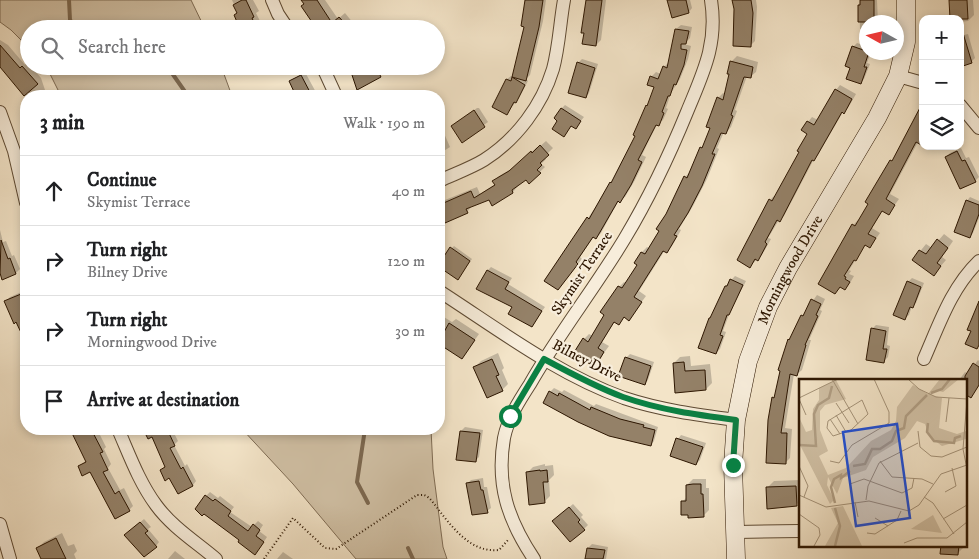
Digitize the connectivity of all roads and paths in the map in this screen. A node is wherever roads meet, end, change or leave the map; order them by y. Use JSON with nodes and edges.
{"nodes":[{"id":1,"x":272,"y":0,"type":"edge"},
{"id":2,"x":564,"y":0,"type":"edge"},
{"id":3,"x":711,"y":0,"type":"edge"},
{"id":4,"x":906,"y":0,"type":"edge"},
{"id":5,"x":282,"y":20,"type":"edge"},
{"id":6,"x":326,"y":75,"type":"edge"},
{"id":7,"x":898,"y":76,"type":"junction"},
{"id":8,"x":919,"y":82,"type":"edge"},
{"id":9,"x":333,"y":90,"type":"edge"},
{"id":10,"x":964,"y":110,"type":"edge"},
{"id":11,"x":0,"y":112,"type":"edge"},
{"id":12,"x":979,"y":128,"type":"edge"},
{"id":13,"x":20,"y":176,"type":"edge"},
{"id":14,"x":445,"y":177,"type":"edge"},
{"id":15,"x":979,"y":261,"type":"edge"},
{"id":16,"x":445,"y":296,"type":"edge"},
{"id":17,"x":544,"y":359,"type":"junction"},
{"id":18,"x":924,"y":360,"type":"dead end"},
{"id":19,"x":736,"y":420,"type":"junction"},
{"id":20,"x":121,"y":435,"type":"edge"},
{"id":21,"x":512,"y":519,"type":"junction"},
{"id":22,"x":0,"y":527,"type":"edge"},
{"id":23,"x":799,"y":531,"type":"edge"},
{"id":24,"x":736,"y":532,"type":"junction"},
{"id":25,"x":10,"y":559,"type":"edge"},
{"id":26,"x":216,"y":559,"type":"edge"},
{"id":27,"x":264,"y":559,"type":"edge"},
{"id":28,"x":534,"y":559,"type":"edge"},
{"id":29,"x":736,"y":559,"type":"edge"}],
"edges":[{"from":1,"to":5,"type":"street"},
{"from":2,"to":14,"type":"street"},
{"from":3,"to":17,"type":"street","name":"Skymist Terrace"},
{"from":4,"to":7,"type":"street","name":"Morningwood Drive"},
{"from":6,"to":9,"type":"street"},
{"from":7,"to":8,"type":"street"},
{"from":7,"to":19,"type":"street","name":"Morningwood Drive"},
{"from":10,"to":12,"type":"street"},
{"from":11,"to":13,"type":"street"},
{"from":15,"to":18,"type":"street"},
{"from":16,"to":17,"type":"street","name":"Bilney Drive"},
{"from":17,"to":19,"type":"street","name":"Bilney Drive"},
{"from":17,"to":21,"type":"street","name":"Skymist Terrace"},
{"from":19,"to":24,"type":"street","name":"Morningwood Drive"},
{"from":20,"to":26,"type":"street"},
{"from":21,"to":27,"type":"path"},
{"from":21,"to":28,"type":"street","name":"Skymist Terrace"},
{"from":22,"to":25,"type":"street"},
{"from":23,"to":24,"type":"street"},
{"from":24,"to":29,"type":"street","name":"Morningwood Drive"}]}
